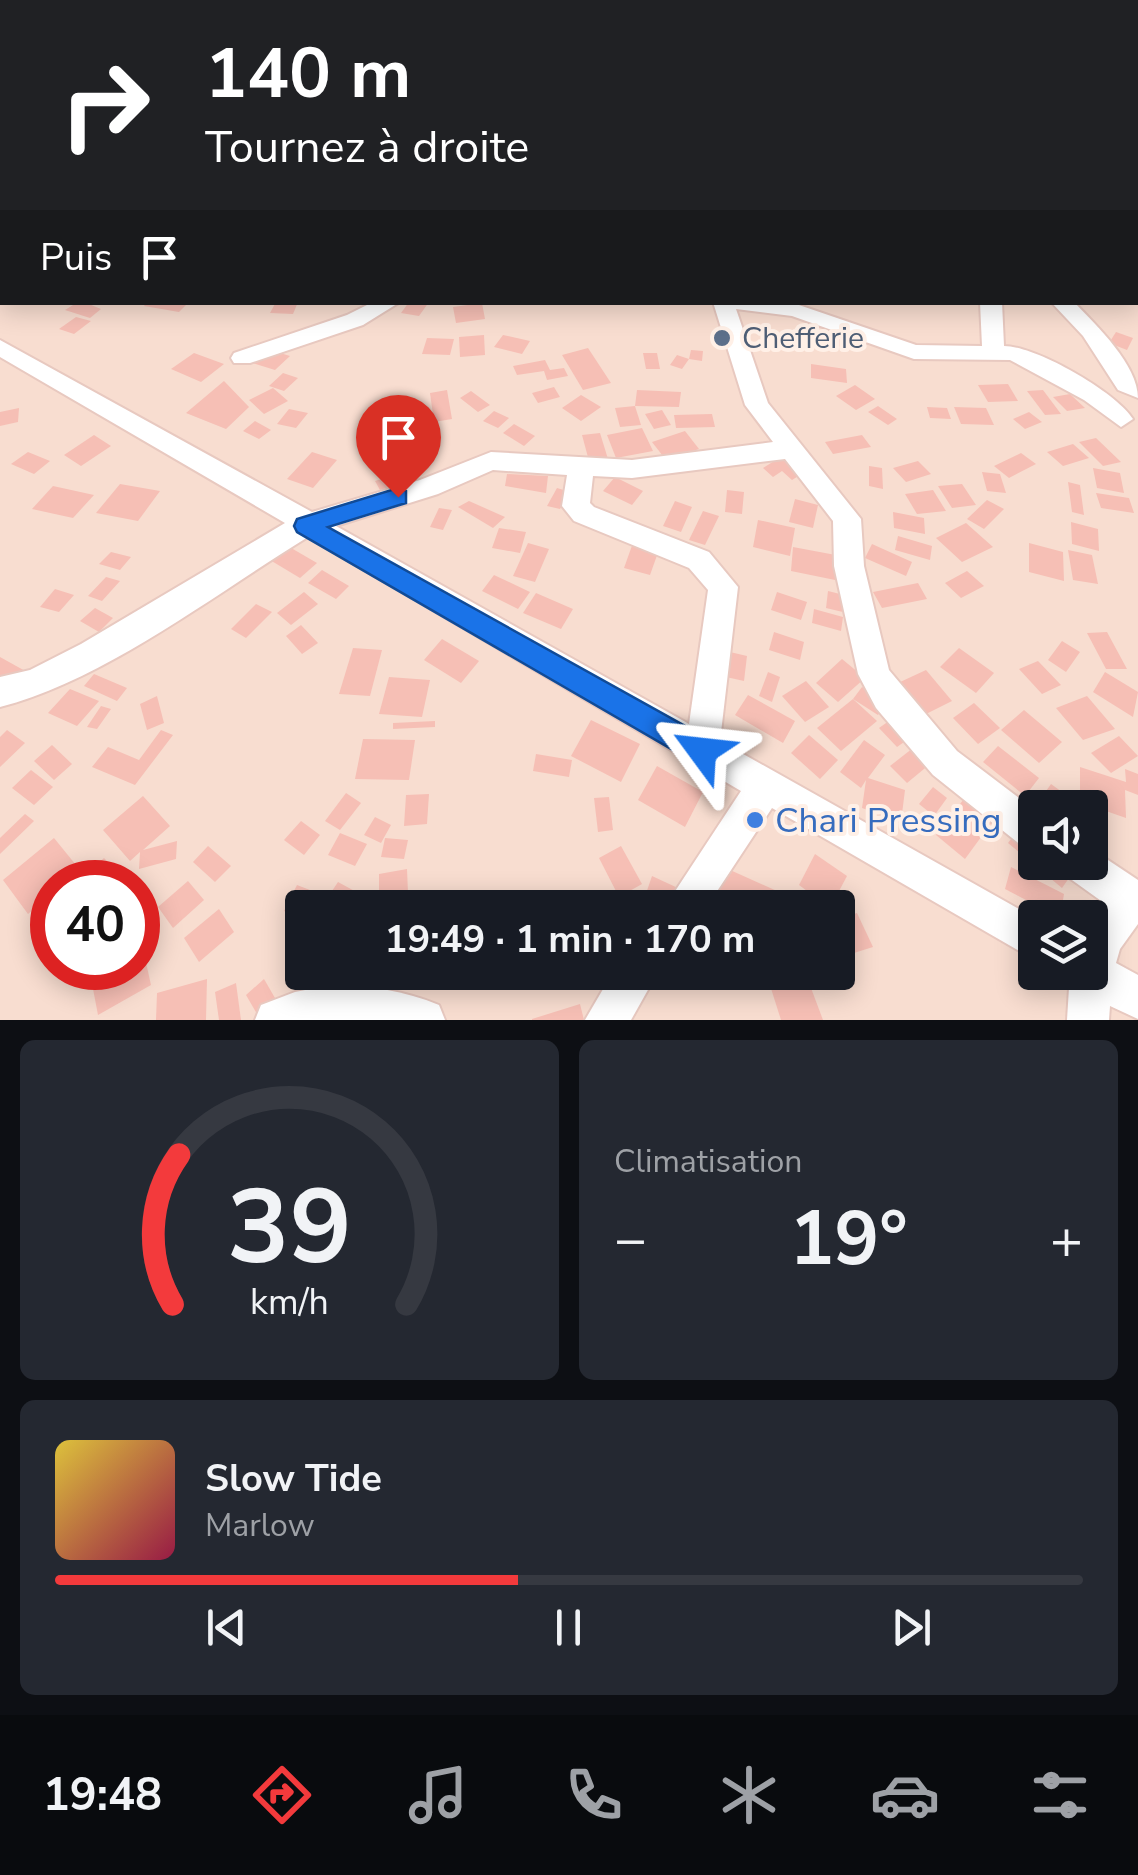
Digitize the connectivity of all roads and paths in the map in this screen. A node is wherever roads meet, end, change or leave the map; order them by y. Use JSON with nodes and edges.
{"nodes":[{"id":1,"x":384,"y":305,"type":"edge"},
{"id":2,"x":727,"y":305,"type":"edge"},
{"id":3,"x":752,"y":305,"type":"edge"},
{"id":4,"x":991,"y":305,"type":"edge"},
{"id":5,"x":1064,"y":305,"type":"edge"},
{"id":6,"x":0,"y":347,"type":"edge"},
{"id":7,"x":994,"y":350,"type":"junction"},
{"id":8,"x":242,"y":358,"type":"dead end"},
{"id":9,"x":1138,"y":390,"type":"edge"},
{"id":10,"x":1122,"y":418,"type":"dead end"},
{"id":11,"x":791,"y":449,"type":"junction"},
{"id":12,"x":581,"y":469,"type":"junction"},
{"id":13,"x":305,"y":526,"type":"junction"},
{"id":14,"x":0,"y":692,"type":"edge"},
{"id":15,"x":702,"y":751,"type":"junction"},
{"id":16,"x":766,"y":787,"type":"junction"},
{"id":17,"x":1018,"y":819,"type":"edge"},
{"id":18,"x":1105,"y":880,"type":"edge"},
{"id":19,"x":695,"y":890,"type":"edge"},
{"id":20,"x":1136,"y":901,"type":"edge"},
{"id":21,"x":1108,"y":927,"type":"edge"},
{"id":22,"x":1018,"y":930,"type":"edge"},
{"id":23,"x":1108,"y":982,"type":"edge"},
{"id":24,"x":626,"y":990,"type":"edge"},
{"id":25,"x":1089,"y":990,"type":"edge"},
{"id":26,"x":1138,"y":998,"type":"edge"},
{"id":27,"x":276,"y":1020,"type":"edge"},
{"id":28,"x":424,"y":1020,"type":"edge"},
{"id":29,"x":606,"y":1020,"type":"edge"},
{"id":30,"x":1088,"y":1020,"type":"edge"}],
"edges":[{"from":1,"to":8,"type":"street"},
{"from":2,"to":11,"type":"street"},
{"from":3,"to":7,"type":"street"},
{"from":4,"to":7,"type":"street"},
{"from":5,"to":9,"type":"street"},
{"from":6,"to":13,"type":"street"},
{"from":7,"to":10,"type":"street"},
{"from":11,"to":12,"type":"street"},
{"from":11,"to":17,"type":"street"},
{"from":12,"to":13,"type":"street"},
{"from":12,"to":15,"type":"street"},
{"from":13,"to":14,"type":"street"},
{"from":13,"to":15,"type":"street"},
{"from":15,"to":16,"type":"street"},
{"from":16,"to":19,"type":"street"},
{"from":16,"to":22,"type":"street"},
{"from":18,"to":20,"type":"street"},
{"from":20,"to":21,"type":"street"},
{"from":23,"to":26,"type":"street"},
{"from":24,"to":29,"type":"street"},
{"from":25,"to":30,"type":"street"},
{"from":27,"to":28,"type":"street"}]}
